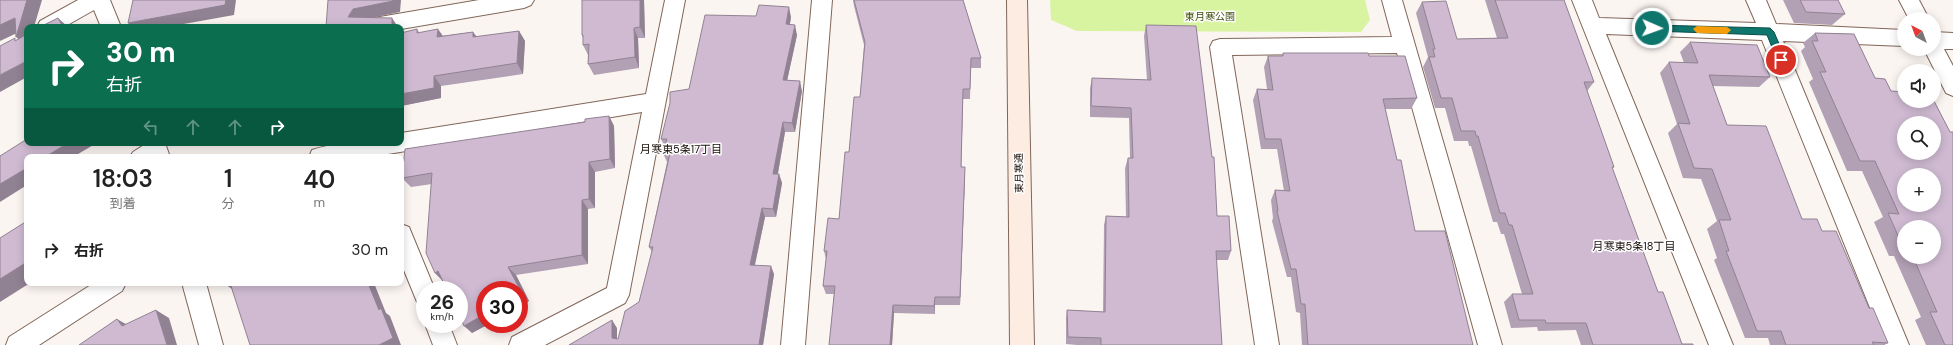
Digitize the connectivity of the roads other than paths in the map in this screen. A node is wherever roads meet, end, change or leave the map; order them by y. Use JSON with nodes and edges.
{"nodes":[{"id":1,"x":95,"y":0,"type":"edge"},
{"id":2,"x":100,"y":0,"type":"edge"},
{"id":3,"x":524,"y":0,"type":"edge"},
{"id":4,"x":675,"y":0,"type":"edge"},
{"id":5,"x":822,"y":0,"type":"edge"},
{"id":6,"x":1017,"y":0,"type":"edge"},
{"id":7,"x":1392,"y":0,"type":"edge"},
{"id":8,"x":1582,"y":0,"type":"edge"},
{"id":9,"x":1756,"y":0,"type":"edge"},
{"id":10,"x":1909,"y":0,"type":"edge"},
{"id":11,"x":1915,"y":12,"type":"edge"},
{"id":12,"x":52,"y":24,"type":"edge"},
{"id":13,"x":110,"y":24,"type":"edge"},
{"id":14,"x":385,"y":24,"type":"edge"},
{"id":15,"x":1593,"y":26,"type":"junction"},
{"id":16,"x":1770,"y":32,"type":"junction"},
{"id":17,"x":1897,"y":38,"type":"edge"},
{"id":18,"x":1941,"y":40,"type":"edge"},
{"id":19,"x":1953,"y":41,"type":"edge"},
{"id":20,"x":1405,"y":45,"type":"junction"},
{"id":21,"x":1938,"y":56,"type":"edge"},
{"id":22,"x":1953,"y":86,"type":"edge"},
{"id":23,"x":653,"y":102,"type":"junction"},
{"id":24,"x":404,"y":142,"type":"edge"},
{"id":25,"x":387,"y":146,"type":"edge"},
{"id":26,"x":368,"y":152,"type":"edge"},
{"id":27,"x":349,"y":154,"type":"edge"},
{"id":28,"x":404,"y":242,"type":"edge"},
{"id":29,"x":420,"y":281,"type":"edge"},
{"id":30,"x":109,"y":286,"type":"edge"},
{"id":31,"x":195,"y":286,"type":"edge"},
{"id":32,"x":440,"y":333,"type":"edge"},
{"id":33,"x":18,"y":345,"type":"edge"},
{"id":34,"x":211,"y":345,"type":"edge"},
{"id":35,"x":445,"y":345,"type":"edge"},
{"id":36,"x":521,"y":345,"type":"edge"},
{"id":37,"x":794,"y":345,"type":"edge"},
{"id":38,"x":1022,"y":345,"type":"edge"},
{"id":39,"x":1267,"y":345,"type":"edge"},
{"id":40,"x":1490,"y":345,"type":"edge"},
{"id":41,"x":1721,"y":345,"type":"edge"},
{"id":42,"x":1897,"y":345,"type":"edge"}],
"edges":[{"from":1,"to":12,"type":"street"},
{"from":2,"to":13,"type":"street"},
{"from":3,"to":14,"type":"street"},
{"from":4,"to":23,"type":"street"},
{"from":5,"to":37,"type":"street"},
{"from":6,"to":38,"type":"street","name":"東月寒通"},
{"from":7,"to":20,"type":"street"},
{"from":8,"to":15,"type":"street"},
{"from":9,"to":16,"type":"street"},
{"from":10,"to":11,"type":"street"},
{"from":15,"to":16,"type":"street"},
{"from":15,"to":41,"type":"street"},
{"from":16,"to":17,"type":"street"},
{"from":16,"to":42,"type":"street"},
{"from":18,"to":19,"type":"street"},
{"from":20,"to":39,"type":"street"},
{"from":20,"to":40,"type":"street"},
{"from":21,"to":22,"type":"street"},
{"from":23,"to":24,"type":"street"},
{"from":23,"to":36,"type":"street"},
{"from":25,"to":26,"type":"street"},
{"from":26,"to":27,"type":"street"},
{"from":28,"to":29,"type":"street"},
{"from":30,"to":33,"type":"street"},
{"from":31,"to":34,"type":"street"},
{"from":32,"to":35,"type":"street"}]}
